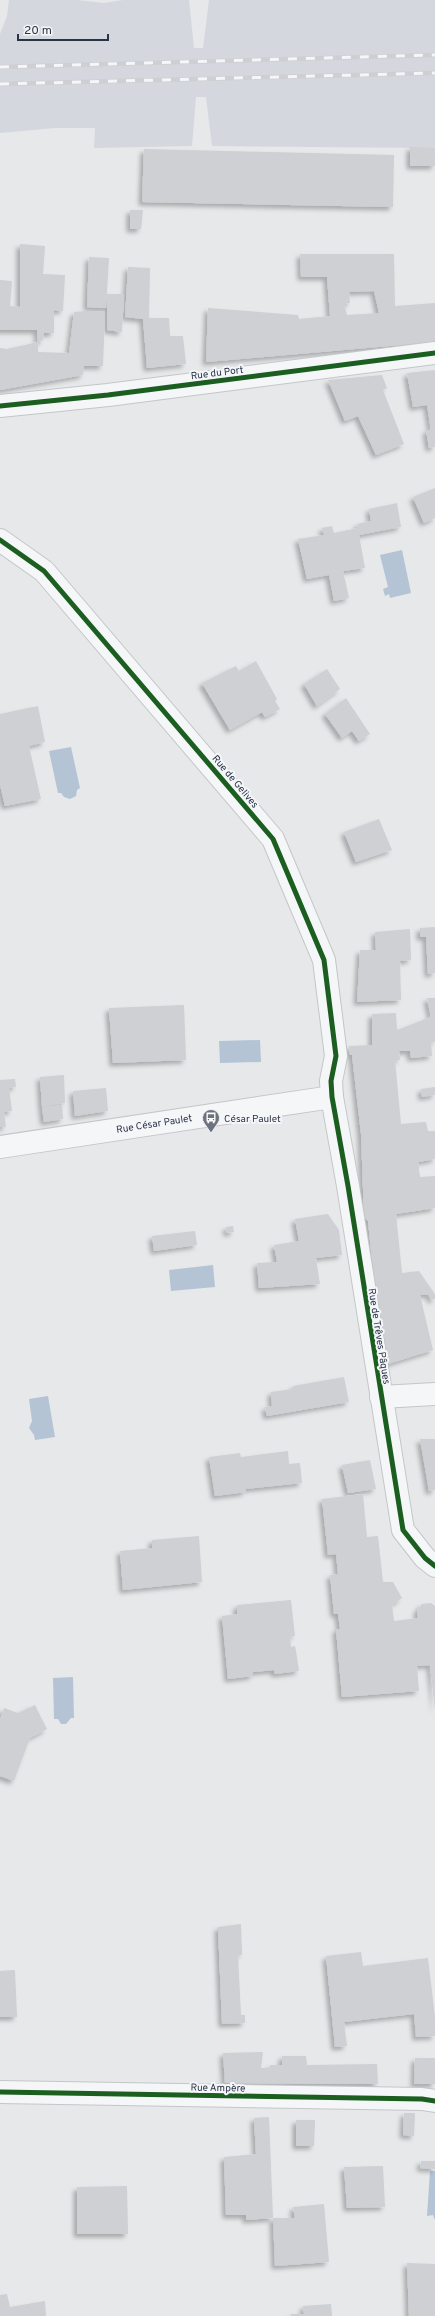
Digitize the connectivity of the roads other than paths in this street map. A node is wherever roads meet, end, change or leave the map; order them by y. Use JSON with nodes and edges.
{"nodes":[{"id":1,"x":435,"y":353,"type":"edge"},
{"id":2,"x":0,"y":406,"type":"edge"},
{"id":3,"x":0,"y":540,"type":"edge"},
{"id":4,"x":332,"y":1097,"type":"junction"},
{"id":5,"x":0,"y":1147,"type":"edge"},
{"id":6,"x":435,"y":1394,"type":"edge"},
{"id":7,"x":381,"y":1397,"type":"junction"},
{"id":8,"x":435,"y":1566,"type":"edge"},
{"id":9,"x":0,"y":2092,"type":"edge"},
{"id":10,"x":435,"y":2101,"type":"edge"}],
"edges":[{"from":1,"to":2,"type":"street","name":"Rue du Port"},
{"from":3,"to":4,"type":"street","name":"Rue de Gelives"},
{"from":4,"to":5,"type":"street","name":"Rue César Paulet"},
{"from":4,"to":7,"type":"street","name":"Rue de Trêves Pâques"},
{"from":6,"to":7,"type":"street"},
{"from":7,"to":8,"type":"street","name":"Rue de Trêves Pâques"},
{"from":9,"to":10,"type":"street","name":"Rue Ampère"}]}
